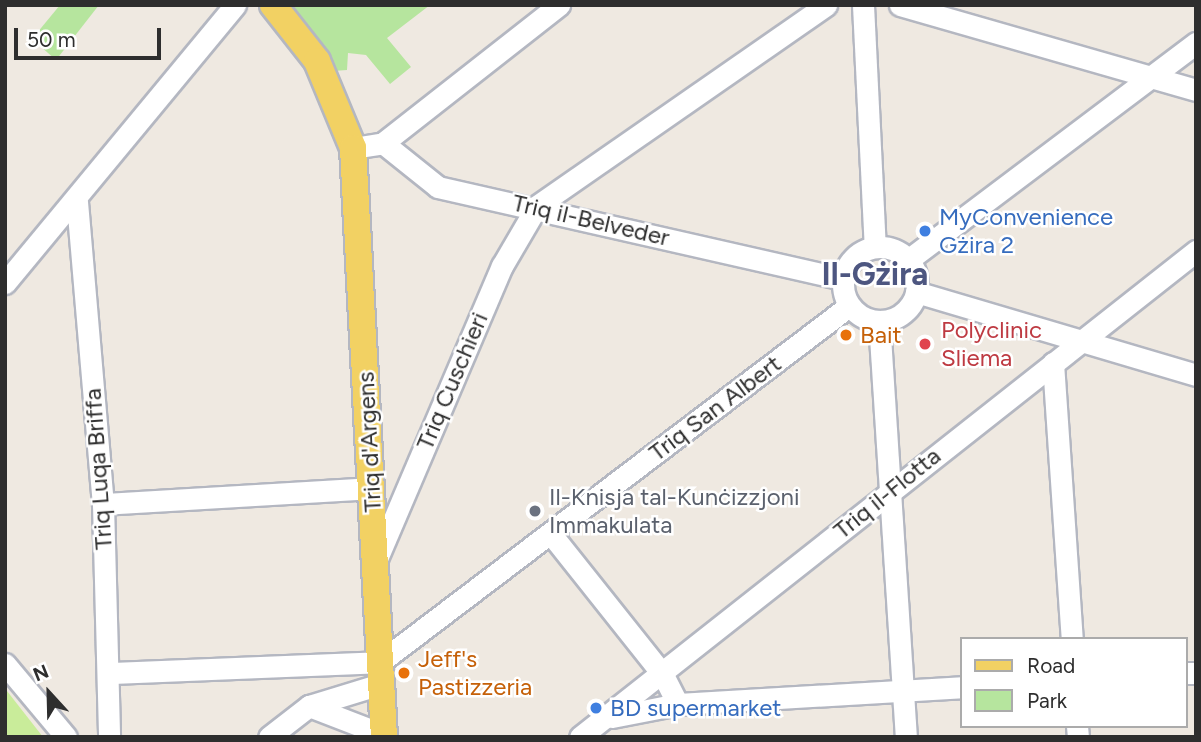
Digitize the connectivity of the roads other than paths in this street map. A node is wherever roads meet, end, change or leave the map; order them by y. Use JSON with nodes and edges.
{"nodes":[{"id":1,"x":235,"y":5,"type":"edge"},
{"id":2,"x":273,"y":5,"type":"edge"},
{"id":3,"x":559,"y":5,"type":"edge"},
{"id":4,"x":826,"y":5,"type":"edge"},
{"id":5,"x":863,"y":5,"type":"edge"},
{"id":6,"x":900,"y":5,"type":"edge"},
{"id":7,"x":1196,"y":43,"type":"edge"},
{"id":8,"x":1151,"y":77,"type":"junction"},
{"id":9,"x":1196,"y":90,"type":"edge"},
{"id":10,"x":383,"y":143,"type":"junction"},
{"id":11,"x":353,"y":148,"type":"junction"},
{"id":12,"x":77,"y":202,"type":"junction"},
{"id":13,"x":537,"y":206,"type":"junction"},
{"id":14,"x":875,"y":247,"type":"junction"},
{"id":15,"x":1196,"y":251,"type":"edge"},
{"id":16,"x":908,"y":260,"type":"junction"},
{"id":17,"x":843,"y":279,"type":"junction"},
{"id":18,"x":5,"y":283,"type":"edge"},
{"id":19,"x":916,"y":292,"type":"junction"},
{"id":20,"x":849,"y":306,"type":"junction"},
{"id":21,"x":879,"y":321,"type":"junction"},
{"id":22,"x":1079,"y":343,"type":"junction"},
{"id":23,"x":1053,"y":363,"type":"junction"},
{"id":24,"x":1196,"y":375,"type":"edge"},
{"id":25,"x":372,"y":488,"type":"junction"},
{"id":26,"x":890,"y":490,"type":"junction"},
{"id":27,"x":103,"y":504,"type":"junction"},
{"id":28,"x":551,"y":534,"type":"junction"},
{"id":29,"x":376,"y":561,"type":"junction"},
{"id":30,"x":1072,"y":637,"type":"edge"},
{"id":31,"x":5,"y":664,"type":"edge"},
{"id":32,"x":372,"y":669,"type":"junction"},
{"id":33,"x":110,"y":673,"type":"junction"},
{"id":34,"x":663,"y":675,"type":"junction"},
{"id":35,"x":960,"y":687,"type":"edge"},
{"id":36,"x":905,"y":691,"type":"junction"},
{"id":37,"x":678,"y":704,"type":"junction"},
{"id":38,"x":309,"y":706,"type":"junction"},
{"id":39,"x":603,"y":728,"type":"edge"},
{"id":40,"x":384,"y":736,"type":"edge"},
{"id":41,"x":66,"y":737,"type":"edge"},
{"id":42,"x":109,"y":737,"type":"edge"},
{"id":43,"x":269,"y":737,"type":"edge"},
{"id":44,"x":580,"y":737,"type":"edge"},
{"id":45,"x":906,"y":737,"type":"edge"}],
"edges":[{"from":1,"to":12,"type":"street"},
{"from":2,"to":11,"type":"main road","name":"Triq d'Argens"},
{"from":3,"to":10,"type":"street"},
{"from":4,"to":13,"type":"street"},
{"from":5,"to":14,"type":"street"},
{"from":6,"to":8,"type":"street"},
{"from":7,"to":8,"type":"street"},
{"from":8,"to":9,"type":"street"},
{"from":8,"to":16,"type":"street"},
{"from":10,"to":11,"type":"street"},
{"from":10,"to":13,"type":"street","name":"Triq il-Belveder"},
{"from":11,"to":25,"type":"main road","name":"Triq d'Argens"},
{"from":12,"to":18,"type":"street"},
{"from":12,"to":27,"type":"street","name":"Triq Luqa Briffa"},
{"from":13,"to":17,"type":"street","name":"Triq il-Belveder"},
{"from":13,"to":29,"type":"street","name":"Triq Cuschieri"},
{"from":14,"to":16,"type":"street"},
{"from":14,"to":17,"type":"street"},
{"from":15,"to":22,"type":"street","name":"Triq il-Flotta"},
{"from":16,"to":19,"type":"street"},
{"from":17,"to":20,"type":"street"},
{"from":19,"to":21,"type":"street"},
{"from":19,"to":22,"type":"street"},
{"from":20,"to":21,"type":"street"},
{"from":20,"to":28,"type":"street","name":"Triq San Albert"},
{"from":21,"to":26,"type":"street"},
{"from":22,"to":23,"type":"street","name":"Triq il-Flotta"},
{"from":22,"to":24,"type":"street"},
{"from":23,"to":26,"type":"street","name":"Triq il-Flotta"},
{"from":23,"to":30,"type":"street"},
{"from":25,"to":27,"type":"street"},
{"from":25,"to":29,"type":"main road","name":"Triq d'Argens"},
{"from":26,"to":34,"type":"street","name":"Triq il-Flotta"},
{"from":26,"to":36,"type":"street"},
{"from":27,"to":33,"type":"street","name":"Triq Luqa Briffa"},
{"from":28,"to":32,"type":"street","name":"Triq San Albert"},
{"from":28,"to":34,"type":"street"},
{"from":29,"to":32,"type":"main road","name":"Triq d'Argens"},
{"from":31,"to":41,"type":"street"},
{"from":32,"to":33,"type":"street"},
{"from":32,"to":38,"type":"street","name":"Triq San Albert"},
{"from":32,"to":38,"type":"street","name":"Triq San Albert"},
{"from":32,"to":40,"type":"main road","name":"Triq d'Argens"},
{"from":33,"to":42,"type":"street","name":"Triq Luqa Briffa"},
{"from":34,"to":37,"type":"street"},
{"from":34,"to":39,"type":"street","name":"Triq il-Flotta"},
{"from":35,"to":36,"type":"street"},
{"from":36,"to":37,"type":"street"},
{"from":36,"to":45,"type":"street"},
{"from":37,"to":39,"type":"street"},
{"from":38,"to":40,"type":"street","name":"Triq d'Argens"},
{"from":38,"to":43,"type":"street","name":"Triq San Albert"},
{"from":39,"to":44,"type":"street","name":"Triq il-Flotta"}]}
